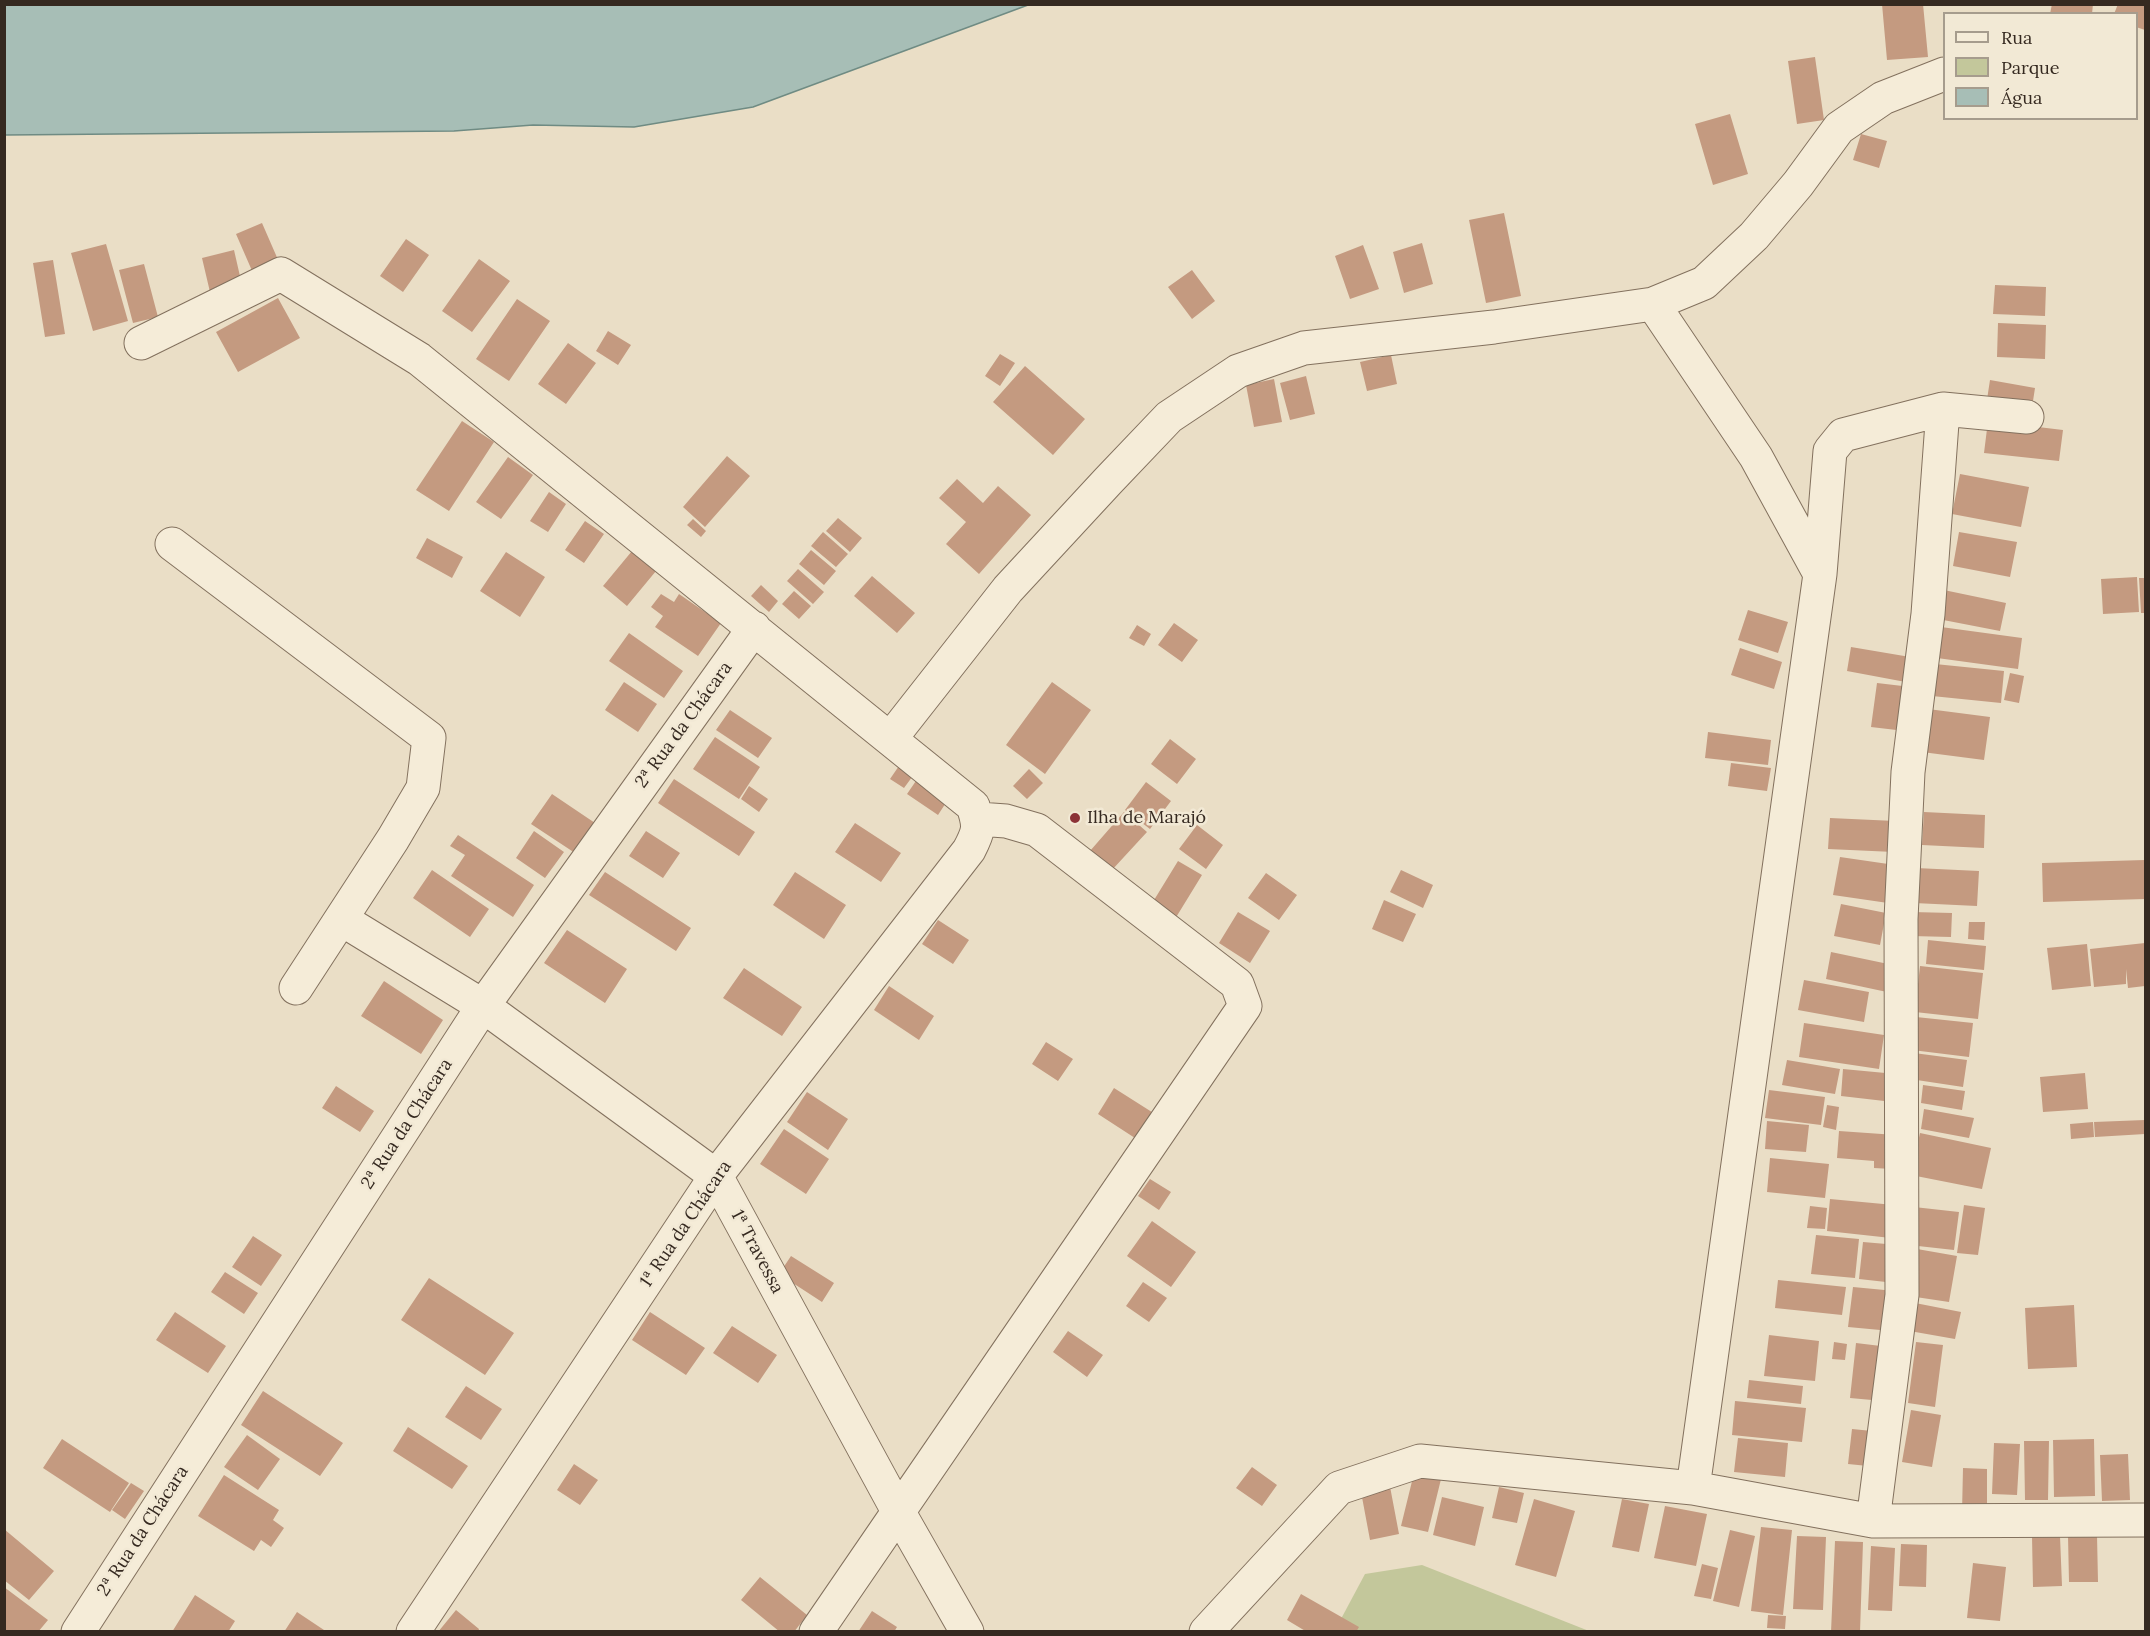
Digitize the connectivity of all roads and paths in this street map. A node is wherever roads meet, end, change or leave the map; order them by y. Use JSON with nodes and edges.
{"nodes":[{"id":1,"x":1943,"y":74,"type":"edge"},
{"id":2,"x":1653,"y":304,"type":"junction"},
{"id":3,"x":141,"y":342,"type":"dead end"},
{"id":4,"x":1943,"y":409,"type":"junction"},
{"id":5,"x":2027,"y":417,"type":"dead end"},
{"id":6,"x":172,"y":544,"type":"dead end"},
{"id":7,"x":1820,"y":574,"type":"junction"},
{"id":8,"x":754,"y":628,"type":"junction"},
{"id":9,"x":891,"y":738,"type":"junction"},
{"id":10,"x":978,"y":825,"type":"junction"},
{"id":11,"x":341,"y":919,"type":"junction"},
{"id":12,"x":296,"y":988,"type":"dead end"},
{"id":13,"x":483,"y":1006,"type":"junction"},
{"id":14,"x":716,"y":1176,"type":"junction"},
{"id":15,"x":1693,"y":1488,"type":"junction"},
{"id":16,"x":898,"y":1511,"type":"junction"},
{"id":17,"x":2145,"y":1520,"type":"edge"},
{"id":18,"x":1873,"y":1521,"type":"junction"},
{"id":19,"x":78,"y":1632,"type":"edge"},
{"id":20,"x":413,"y":1632,"type":"edge"},
{"id":21,"x":816,"y":1632,"type":"edge"},
{"id":22,"x":967,"y":1632,"type":"edge"},
{"id":23,"x":1206,"y":1632,"type":"edge"}],
"edges":[{"from":1,"to":2,"type":"street"},
{"from":2,"to":7,"type":"street"},
{"from":2,"to":9,"type":"street"},
{"from":3,"to":8,"type":"street"},
{"from":4,"to":5,"type":"street"},
{"from":4,"to":7,"type":"street"},
{"from":4,"to":18,"type":"street"},
{"from":6,"to":11,"type":"street"},
{"from":7,"to":15,"type":"street"},
{"from":8,"to":9,"type":"street"},
{"from":8,"to":13,"type":"street","name":"2ª Rua da Chácara"},
{"from":9,"to":10,"type":"street"},
{"from":10,"to":14,"type":"street","name":"1ª Rua da Chácara"},
{"from":10,"to":16,"type":"street"},
{"from":11,"to":12,"type":"street"},
{"from":11,"to":13,"type":"street","name":"1ª Travessa"},
{"from":13,"to":14,"type":"street","name":"1ª Travessa"},
{"from":13,"to":19,"type":"street","name":"2ª Rua da Chácara"},
{"from":14,"to":16,"type":"street","name":"1ª Travessa"},
{"from":14,"to":20,"type":"street","name":"1ª Rua da Chácara"},
{"from":15,"to":18,"type":"street"},
{"from":15,"to":23,"type":"street"},
{"from":16,"to":21,"type":"street"},
{"from":16,"to":22,"type":"street","name":"1ª Travessa"},
{"from":17,"to":18,"type":"street"}]}
